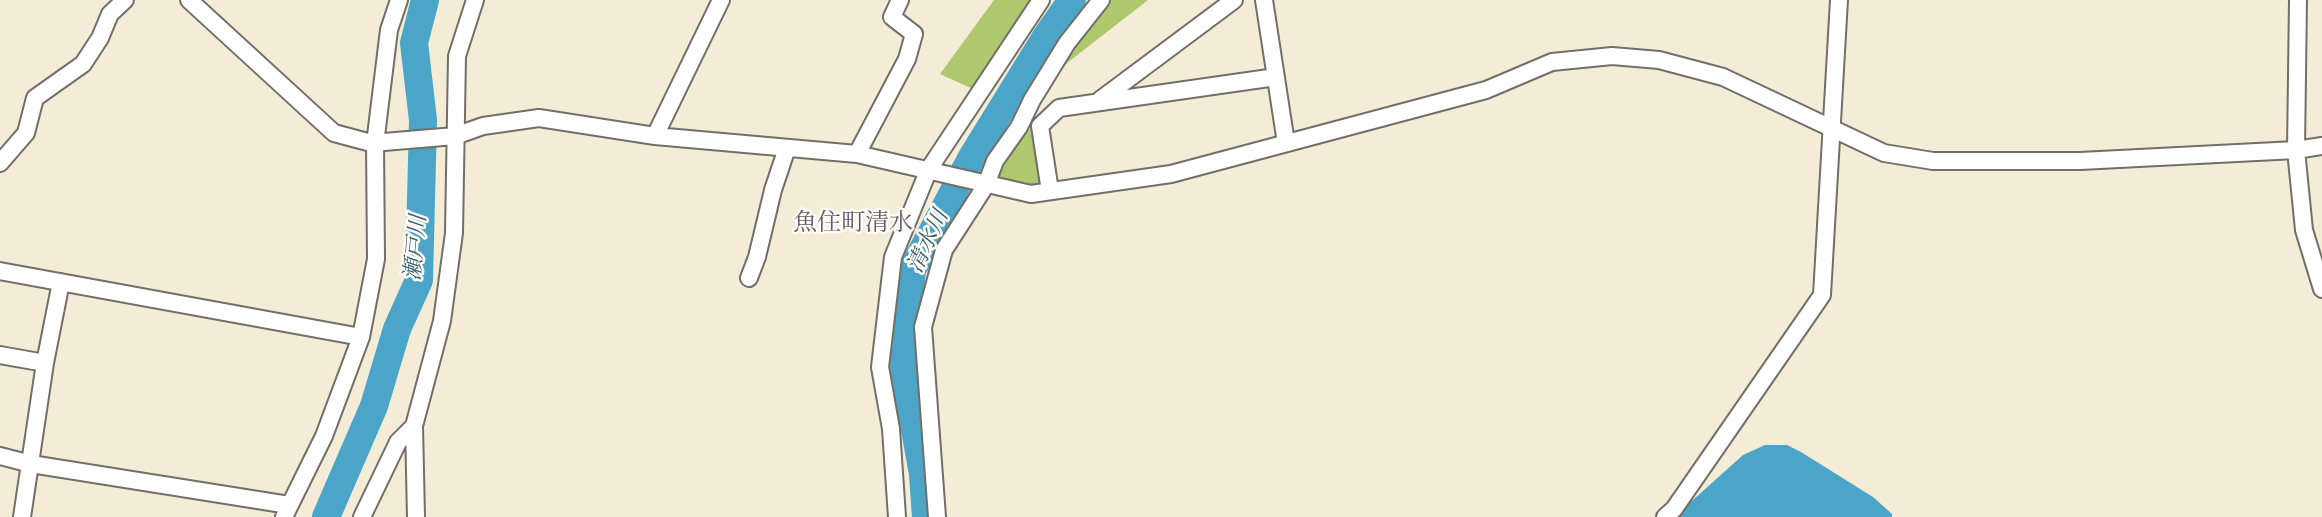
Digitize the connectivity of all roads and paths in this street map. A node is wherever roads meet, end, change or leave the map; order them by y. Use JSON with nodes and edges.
{"nodes":[{"id":1,"x":125,"y":0,"type":"edge"},
{"id":2,"x":189,"y":0,"type":"edge"},
{"id":3,"x":399,"y":0,"type":"edge"},
{"id":4,"x":475,"y":0,"type":"edge"},
{"id":5,"x":721,"y":0,"type":"edge"},
{"id":6,"x":900,"y":0,"type":"edge"},
{"id":7,"x":1041,"y":0,"type":"edge"},
{"id":8,"x":1101,"y":0,"type":"edge"},
{"id":9,"x":1234,"y":0,"type":"edge"},
{"id":10,"x":1264,"y":0,"type":"edge"},
{"id":11,"x":1839,"y":0,"type":"edge"},
{"id":12,"x":2298,"y":0,"type":"edge"},
{"id":13,"x":1276,"y":77,"type":"junction"},
{"id":14,"x":1099,"y":101,"type":"junction"},
{"id":15,"x":1833,"y":129,"type":"junction"},
{"id":16,"x":655,"y":136,"type":"junction"},
{"id":17,"x":450,"y":137,"type":"junction"},
{"id":18,"x":380,"y":143,"type":"junction"},
{"id":19,"x":1286,"y":143,"type":"junction"},
{"id":20,"x":2322,"y":146,"type":"edge"},
{"id":21,"x":787,"y":148,"type":"junction"},
{"id":22,"x":2296,"y":150,"type":"junction"},
{"id":23,"x":857,"y":154,"type":"junction"},
{"id":24,"x":0,"y":163,"type":"edge"},
{"id":25,"x":928,"y":169,"type":"junction"},
{"id":26,"x":986,"y":185,"type":"junction"},
{"id":27,"x":1050,"y":192,"type":"junction"},
{"id":28,"x":0,"y":271,"type":"edge"},
{"id":29,"x":749,"y":278,"type":"dead end"},
{"id":30,"x":61,"y":282,"type":"junction"},
{"id":31,"x":2322,"y":288,"type":"edge"},
{"id":32,"x":361,"y":337,"type":"junction"},
{"id":33,"x":0,"y":355,"type":"edge"},
{"id":34,"x":45,"y":363,"type":"junction"},
{"id":35,"x":414,"y":426,"type":"junction"},
{"id":36,"x":0,"y":456,"type":"edge"},
{"id":37,"x":32,"y":464,"type":"junction"},
{"id":38,"x":287,"y":511,"type":"edge"},
{"id":39,"x":22,"y":517,"type":"edge"},
{"id":40,"x":362,"y":517,"type":"edge"},
{"id":41,"x":416,"y":517,"type":"edge"},
{"id":42,"x":897,"y":517,"type":"edge"},
{"id":43,"x":937,"y":517,"type":"edge"},
{"id":44,"x":1665,"y":517,"type":"edge"}],
"edges":[{"from":1,"to":24,"type":"street"},
{"from":2,"to":18,"type":"street"},
{"from":3,"to":18,"type":"street"},
{"from":4,"to":17,"type":"street"},
{"from":5,"to":16,"type":"street"},
{"from":6,"to":23,"type":"street"},
{"from":7,"to":25,"type":"street"},
{"from":8,"to":26,"type":"street"},
{"from":9,"to":14,"type":"street"},
{"from":10,"to":13,"type":"street"},
{"from":11,"to":15,"type":"street"},
{"from":12,"to":22,"type":"street"},
{"from":13,"to":14,"type":"street"},
{"from":13,"to":19,"type":"street"},
{"from":14,"to":27,"type":"street"},
{"from":15,"to":19,"type":"street"},
{"from":15,"to":22,"type":"street"},
{"from":15,"to":44,"type":"street"},
{"from":16,"to":17,"type":"street"},
{"from":16,"to":21,"type":"street"},
{"from":17,"to":18,"type":"street"},
{"from":17,"to":35,"type":"street"},
{"from":18,"to":32,"type":"street"},
{"from":19,"to":27,"type":"street"},
{"from":20,"to":22,"type":"street"},
{"from":21,"to":23,"type":"street"},
{"from":21,"to":29,"type":"street"},
{"from":22,"to":31,"type":"street"},
{"from":23,"to":25,"type":"street"},
{"from":25,"to":26,"type":"street"},
{"from":25,"to":42,"type":"street"},
{"from":26,"to":27,"type":"street"},
{"from":26,"to":43,"type":"street"},
{"from":28,"to":30,"type":"street"},
{"from":30,"to":32,"type":"street"},
{"from":30,"to":34,"type":"street"},
{"from":32,"to":38,"type":"street"},
{"from":33,"to":34,"type":"street"},
{"from":34,"to":37,"type":"street"},
{"from":35,"to":40,"type":"street"},
{"from":35,"to":41,"type":"street"},
{"from":36,"to":37,"type":"street"},
{"from":37,"to":38,"type":"street"},
{"from":37,"to":39,"type":"street"}]}
